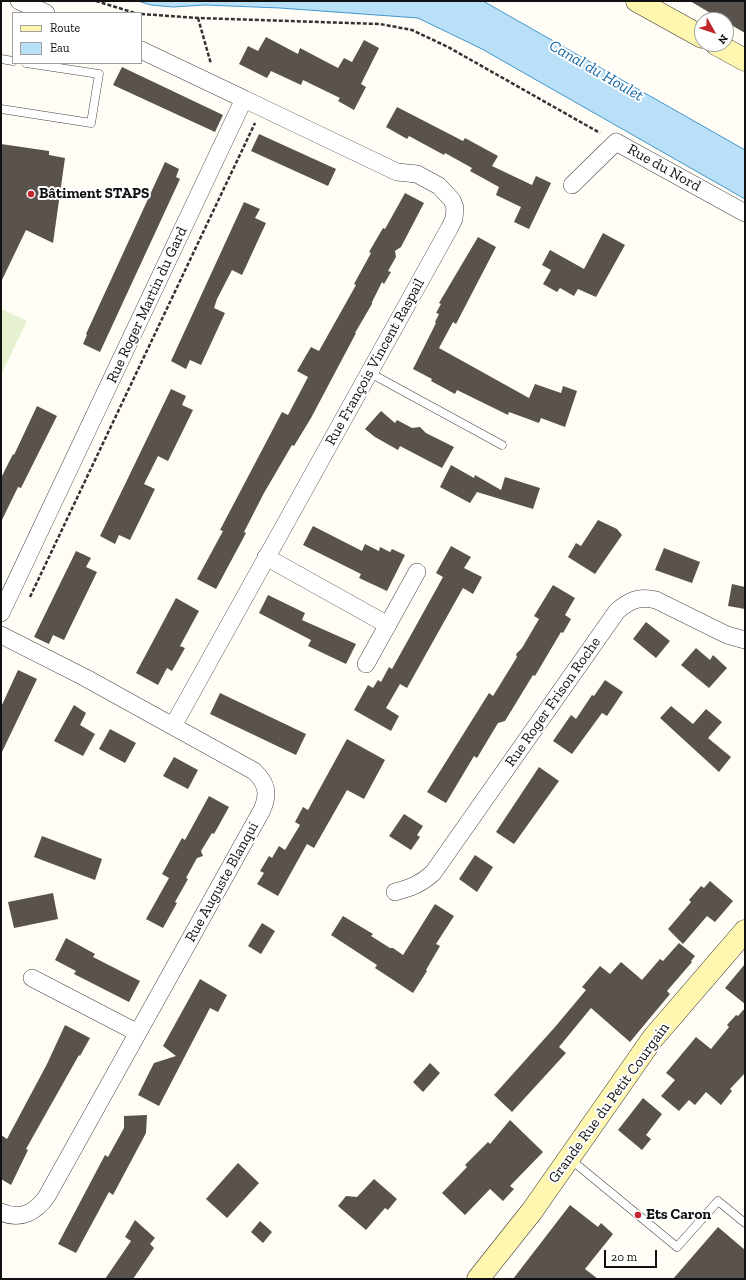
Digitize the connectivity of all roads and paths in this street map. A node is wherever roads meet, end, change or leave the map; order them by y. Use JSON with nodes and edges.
{"nodes":[{"id":1,"x":18,"y":1,"type":"edge"},
{"id":2,"x":96,"y":1,"type":"edge"},
{"id":3,"x":637,"y":1,"type":"edge"},
{"id":4,"x":660,"y":7,"type":"edge"},
{"id":5,"x":44,"y":12,"type":"edge"},
{"id":6,"x":132,"y":12,"type":"edge"},
{"id":7,"x":142,"y":14,"type":"edge"},
{"id":8,"x":198,"y":18,"type":"junction"},
{"id":9,"x":694,"y":31,"type":"edge"},
{"id":10,"x":142,"y":50,"type":"edge"},
{"id":11,"x":730,"y":52,"type":"edge"},
{"id":12,"x":1,"y":59,"type":"edge"},
{"id":13,"x":745,"y":60,"type":"edge"},
{"id":14,"x":12,"y":61,"type":"edge"},
{"id":15,"x":33,"y":64,"type":"edge"},
{"id":16,"x":213,"y":72,"type":"dead end"},
{"id":17,"x":244,"y":99,"type":"junction"},
{"id":18,"x":262,"y":108,"type":"junction"},
{"id":19,"x":1,"y":109,"type":"edge"},
{"id":20,"x":616,"y":142,"type":"junction"},
{"id":21,"x":572,"y":185,"type":"dead end"},
{"id":22,"x":745,"y":213,"type":"edge"},
{"id":23,"x":370,"y":373,"type":"junction"},
{"id":24,"x":502,"y":445,"type":"dead end"},
{"id":25,"x":266,"y":556,"type":"junction"},
{"id":26,"x":417,"y":572,"type":"dead end"},
{"id":27,"x":27,"y":603,"type":"dead end"},
{"id":28,"x":1,"y":613,"type":"edge"},
{"id":29,"x":388,"y":625,"type":"junction"},
{"id":30,"x":1,"y":634,"type":"edge"},
{"id":31,"x":745,"y":640,"type":"edge"},
{"id":32,"x":366,"y":664,"type":"dead end"},
{"id":33,"x":173,"y":726,"type":"junction"},
{"id":34,"x":395,"y":892,"type":"dead end"},
{"id":35,"x":745,"y":931,"type":"edge"},
{"id":36,"x":32,"y":978,"type":"dead end"},
{"id":37,"x":138,"y":1033,"type":"junction"},
{"id":38,"x":569,"y":1158,"type":"junction"},
{"id":39,"x":1,"y":1212,"type":"edge"},
{"id":40,"x":745,"y":1224,"type":"edge"},
{"id":41,"x":478,"y":1279,"type":"edge"}],
"edges":[{"from":1,"to":5,"type":"street"},
{"from":2,"to":6,"type":"path"},
{"from":3,"to":4,"type":"street"},
{"from":4,"to":9,"type":"street"},
{"from":7,"to":8,"type":"path"},
{"from":8,"to":16,"type":"path"},
{"from":8,"to":20,"type":"path"},
{"from":10,"to":17,"type":"street"},
{"from":11,"to":13,"type":"street"},
{"from":12,"to":14,"type":"lane"},
{"from":15,"to":19,"type":"lane"},
{"from":17,"to":18,"type":"street","name":"Rue François Vincent Raspail"},
{"from":17,"to":28,"type":"street","name":"Rue Roger Martin du Gard"},
{"from":18,"to":23,"type":"street","name":"Rue François Vincent Raspail"},
{"from":18,"to":27,"type":"path"},
{"from":20,"to":21,"type":"street","name":"Rue du Nord"},
{"from":20,"to":22,"type":"street","name":"Rue du Nord"},
{"from":23,"to":24,"type":"lane"},
{"from":23,"to":25,"type":"street","name":"Rue François Vincent Raspail"},
{"from":25,"to":29,"type":"street"},
{"from":25,"to":33,"type":"street","name":"Rue François Vincent Raspail"},
{"from":26,"to":29,"type":"street"},
{"from":29,"to":32,"type":"street"},
{"from":30,"to":33,"type":"street","name":"Rue Auguste Blanqui"},
{"from":31,"to":34,"type":"street","name":"Rue Roger Frison Roche"},
{"from":33,"to":37,"type":"street","name":"Rue Auguste Blanqui"},
{"from":35,"to":38,"type":"street","name":"Grande Rue du Petit Courgain"},
{"from":36,"to":37,"type":"street"},
{"from":37,"to":39,"type":"street","name":"Rue Auguste Blanqui"},
{"from":38,"to":40,"type":"lane"},
{"from":38,"to":41,"type":"street","name":"Grande Rue du Petit Courgain"}]}
